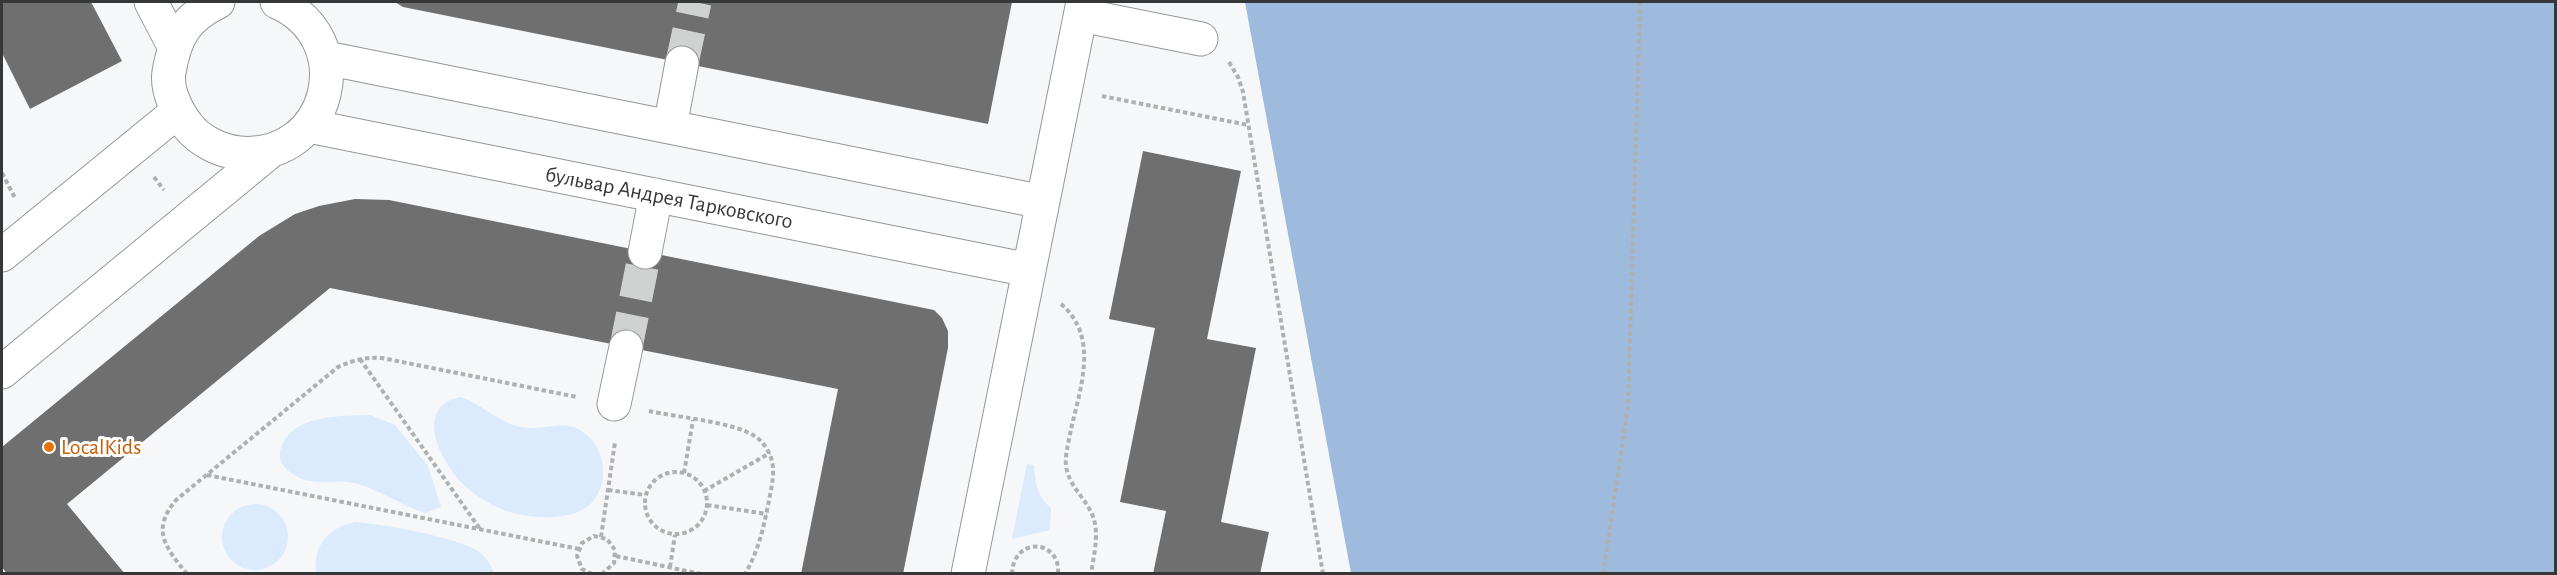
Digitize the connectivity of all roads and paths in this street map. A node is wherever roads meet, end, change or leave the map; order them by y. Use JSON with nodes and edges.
{"nodes":[{"id":1,"x":151,"y":2,"type":"edge"},
{"id":2,"x":218,"y":2,"type":"edge"},
{"id":3,"x":277,"y":2,"type":"edge"},
{"id":4,"x":1640,"y":2,"type":"edge"},
{"id":5,"x":1082,"y":8,"type":"edge"},
{"id":6,"x":303,"y":13,"type":"edge"},
{"id":7,"x":1201,"y":39,"type":"joint"},
{"id":8,"x":174,"y":46,"type":"junction"},
{"id":9,"x":326,"y":58,"type":"junction"},
{"id":10,"x":682,"y":63,"type":"tunnel mouth"},
{"id":11,"x":1066,"y":89,"type":"junction"},
{"id":12,"x":177,"y":112,"type":"junction"},
{"id":13,"x":1248,"y":125,"type":"junction"},
{"id":14,"x":309,"y":126,"type":"junction"},
{"id":15,"x":670,"y":127,"type":"junction"},
{"id":16,"x":131,"y":149,"type":"junction"},
{"id":17,"x":272,"y":150,"type":"junction"},
{"id":18,"x":656,"y":195,"type":"junction"},
{"id":19,"x":1043,"y":202,"type":"junction"},
{"id":20,"x":188,"y":219,"type":"junction"},
{"id":21,"x":645,"y":252,"type":"tunnel mouth"},
{"id":22,"x":2,"y":255,"type":"edge"},
{"id":23,"x":1027,"y":282,"type":"junction"},
{"id":24,"x":626,"y":347,"type":"tunnel mouth"},
{"id":25,"x":360,"y":358,"type":"dead end"},
{"id":26,"x":352,"y":361,"type":"dead end"},
{"id":27,"x":2,"y":372,"type":"edge"},
{"id":28,"x":614,"y":404,"type":"dead end"},
{"id":29,"x":693,"y":420,"type":"dead end"},
{"id":30,"x":616,"y":437,"type":"dead end"},
{"id":31,"x":770,"y":453,"type":"dead end"},
{"id":32,"x":684,"y":473,"type":"junction"},
{"id":33,"x":206,"y":474,"type":"junction"},
{"id":34,"x":608,"y":489,"type":"junction"},
{"id":35,"x":704,"y":491,"type":"junction"},
{"id":36,"x":645,"y":495,"type":"junction"},
{"id":37,"x":707,"y":504,"type":"junction"},
{"id":38,"x":766,"y":514,"type":"dead end"},
{"id":39,"x":480,"y":529,"type":"junction"},
{"id":40,"x":675,"y":535,"type":"junction"},
{"id":41,"x":601,"y":537,"type":"junction"},
{"id":42,"x":579,"y":549,"type":"junction"},
{"id":43,"x":616,"y":556,"type":"junction"},
{"id":44,"x":670,"y":567,"type":"junction"},
{"id":45,"x":187,"y":573,"type":"edge"},
{"id":46,"x":592,"y":573,"type":"edge"},
{"id":47,"x":602,"y":573,"type":"edge"},
{"id":48,"x":701,"y":573,"type":"edge"},
{"id":49,"x":968,"y":573,"type":"edge"},
{"id":50,"x":1012,"y":573,"type":"edge"},
{"id":51,"x":1058,"y":573,"type":"edge"},
{"id":52,"x":1091,"y":573,"type":"edge"},
{"id":53,"x":1323,"y":573,"type":"edge"},
{"id":54,"x":1603,"y":573,"type":"edge"}],
"edges":[{"from":1,"to":8,"type":"street"},
{"from":2,"to":8,"type":"street"},
{"from":3,"to":6,"type":"street"},
{"from":4,"to":54,"type":"path"},
{"from":5,"to":7,"type":"street"},
{"from":5,"to":11,"type":"street"},
{"from":6,"to":9,"type":"street"},
{"from":7,"to":13,"type":"path"},
{"from":8,"to":12,"type":"street"},
{"from":9,"to":14,"type":"street"},
{"from":9,"to":15,"type":"street"},
{"from":10,"to":15,"type":"street"},
{"from":11,"to":13,"type":"path"},
{"from":11,"to":19,"type":"street"},
{"from":12,"to":16,"type":"street"},
{"from":12,"to":17,"type":"street"},
{"from":13,"to":53,"type":"path"},
{"from":14,"to":17,"type":"street"},
{"from":14,"to":18,"type":"street","name":"бульвар Андрея Тарковского"},
{"from":15,"to":19,"type":"street"},
{"from":16,"to":20,"type":"path"},
{"from":16,"to":22,"type":"street"},
{"from":17,"to":20,"type":"street"},
{"from":18,"to":21,"type":"street"},
{"from":18,"to":23,"type":"street","name":"бульвар Андрея Тарковского"},
{"from":19,"to":23,"type":"street"},
{"from":20,"to":27,"type":"street"},
{"from":23,"to":49,"type":"street"},
{"from":23,"to":52,"type":"path"},
{"from":24,"to":28,"type":"street"},
{"from":25,"to":39,"type":"path"},
{"from":26,"to":33,"type":"path"},
{"from":29,"to":32,"type":"path"},
{"from":30,"to":34,"type":"path"},
{"from":31,"to":35,"type":"path"},
{"from":32,"to":35,"type":"path"},
{"from":32,"to":36,"type":"path"},
{"from":33,"to":39,"type":"path"},
{"from":33,"to":45,"type":"path"},
{"from":34,"to":36,"type":"path"},
{"from":34,"to":41,"type":"path"},
{"from":35,"to":37,"type":"path"},
{"from":36,"to":40,"type":"path"},
{"from":37,"to":38,"type":"path"},
{"from":37,"to":40,"type":"path"},
{"from":39,"to":42,"type":"path"},
{"from":40,"to":44,"type":"path"},
{"from":41,"to":42,"type":"path"},
{"from":41,"to":43,"type":"path"},
{"from":42,"to":46,"type":"path"},
{"from":43,"to":44,"type":"path"},
{"from":43,"to":47,"type":"path"},
{"from":44,"to":48,"type":"path"},
{"from":50,"to":51,"type":"path"}]}
